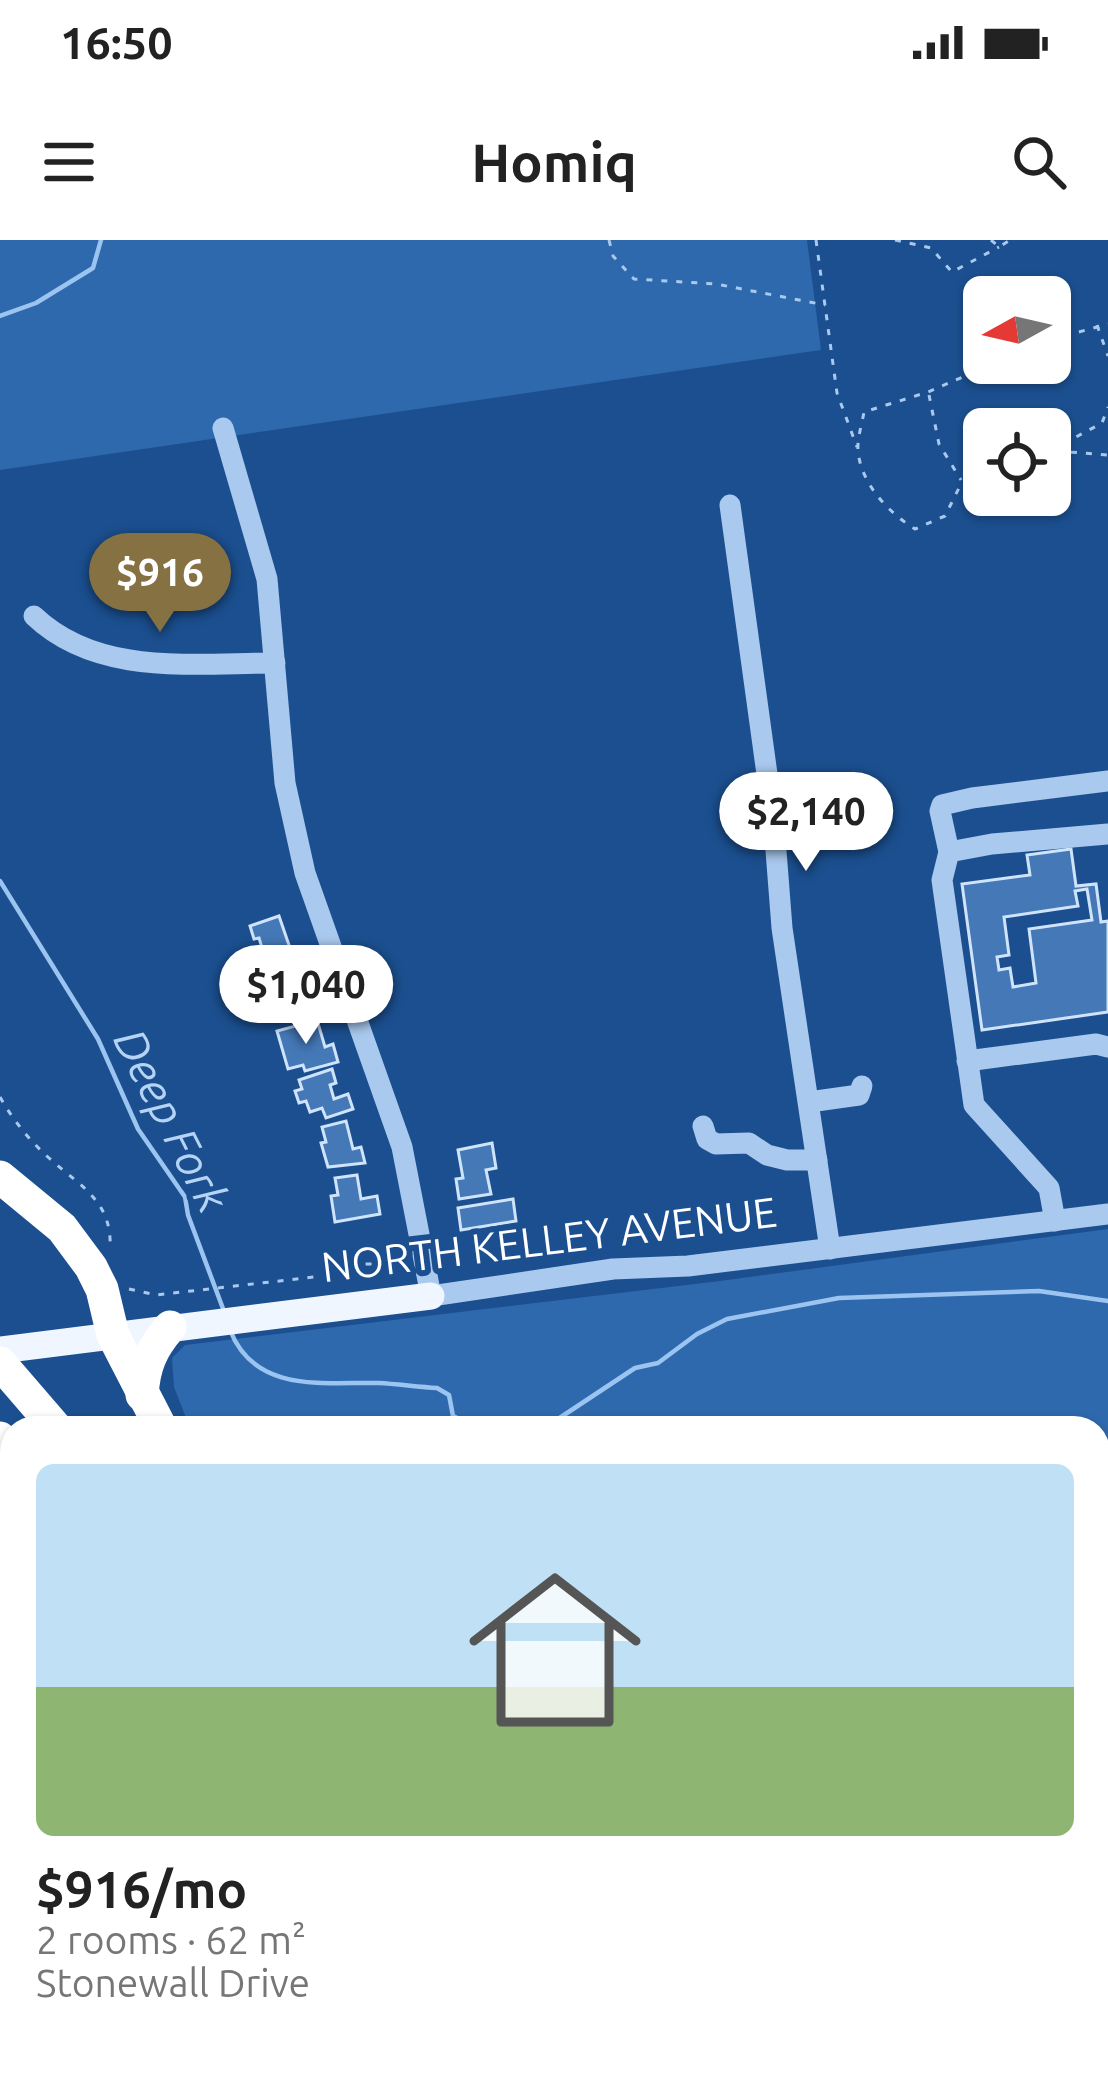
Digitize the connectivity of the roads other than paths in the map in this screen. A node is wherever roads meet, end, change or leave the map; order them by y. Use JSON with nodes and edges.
{"nodes":[{"id":1,"x":223,"y":428,"type":"dead end"},
{"id":2,"x":730,"y":505,"type":"dead end"},
{"id":3,"x":34,"y":616,"type":"dead end"},
{"id":4,"x":275,"y":663,"type":"junction"},
{"id":5,"x":1108,"y":781,"type":"edge"},
{"id":6,"x":1108,"y":834,"type":"edge"},
{"id":7,"x":949,"y":852,"type":"junction"},
{"id":8,"x":1108,"y":1047,"type":"edge"},
{"id":9,"x":967,"y":1061,"type":"junction"},
{"id":10,"x":862,"y":1086,"type":"dead end"},
{"id":11,"x":809,"y":1102,"type":"junction"},
{"id":12,"x":703,"y":1126,"type":"dead end"},
{"id":13,"x":817,"y":1160,"type":"junction"},
{"id":14,"x":0,"y":1177,"type":"edge"},
{"id":15,"x":1108,"y":1214,"type":"edge"},
{"id":16,"x":1055,"y":1221,"type":"junction"},
{"id":17,"x":830,"y":1249,"type":"junction"},
{"id":18,"x":431,"y":1297,"type":"junction"},
{"id":19,"x":170,"y":1327,"type":"junction"},
{"id":20,"x":113,"y":1335,"type":"junction"},
{"id":21,"x":0,"y":1350,"type":"edge"},
{"id":22,"x":0,"y":1363,"type":"edge"},
{"id":23,"x":142,"y":1395,"type":"junction"},
{"id":24,"x":45,"y":1416,"type":"edge"},
{"id":25,"x":154,"y":1416,"type":"edge"}],
"edges":[{"from":1,"to":4,"type":"street"},
{"from":2,"to":11,"type":"street"},
{"from":3,"to":4,"type":"street"},
{"from":4,"to":18,"type":"street"},
{"from":5,"to":7,"type":"street"},
{"from":6,"to":7,"type":"street"},
{"from":7,"to":9,"type":"street"},
{"from":8,"to":9,"type":"street"},
{"from":9,"to":16,"type":"street"},
{"from":10,"to":11,"type":"street"},
{"from":11,"to":13,"type":"street"},
{"from":12,"to":13,"type":"street"},
{"from":13,"to":17,"type":"street"},
{"from":14,"to":20,"type":"highway"},
{"from":15,"to":16,"type":"street","name":"NORTH KELLEY AVENUE"},
{"from":16,"to":17,"type":"street","name":"NORTH KELLEY AVENUE"},
{"from":17,"to":18,"type":"street","name":"NORTH KELLEY AVENUE"},
{"from":18,"to":19,"type":"main road","name":"NORTH KELLEY AVENUE"},
{"from":19,"to":20,"type":"main road","name":"NORTH KELLEY AVENUE"},
{"from":19,"to":23,"type":"highway"},
{"from":20,"to":21,"type":"main road","name":"NORTH KELLEY AVENUE"},
{"from":20,"to":23,"type":"highway"},
{"from":22,"to":24,"type":"highway"},
{"from":23,"to":25,"type":"highway"}]}
